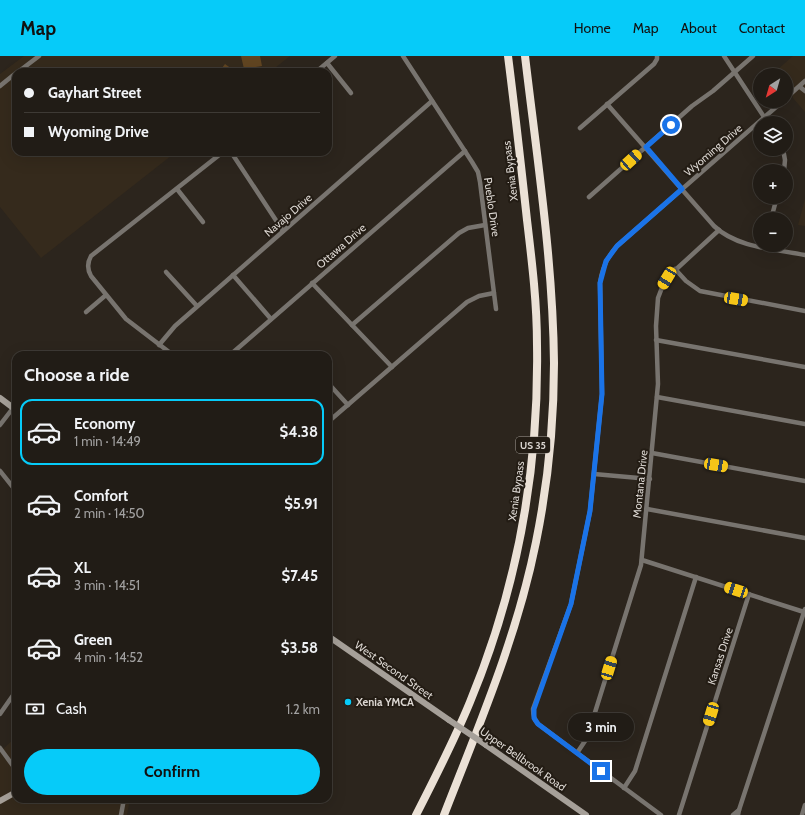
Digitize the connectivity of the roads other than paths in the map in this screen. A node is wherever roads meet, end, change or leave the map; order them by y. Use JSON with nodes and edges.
{"nodes":[{"id":1,"x":39,"y":56,"type":"edge"},
{"id":2,"x":335,"y":56,"type":"edge"},
{"id":3,"x":403,"y":56,"type":"edge"},
{"id":4,"x":508,"y":56,"type":"edge"},
{"id":5,"x":525,"y":56,"type":"edge"},
{"id":6,"x":657,"y":56,"type":"edge"},
{"id":7,"x":724,"y":56,"type":"edge"},
{"id":8,"x":753,"y":56,"type":"edge"},
{"id":9,"x":326,"y":63,"type":"junction"},
{"id":10,"x":23,"y":68,"type":"edge"},
{"id":11,"x":320,"y":68,"type":"edge"},
{"id":12,"x":330,"y":68,"type":"edge"},
{"id":13,"x":332,"y":70,"type":"edge"},
{"id":14,"x":735,"y":72,"type":"junction"},
{"id":15,"x":12,"y":77,"type":"edge"},
{"id":16,"x":805,"y":81,"type":"edge"},
{"id":17,"x":0,"y":86,"type":"edge"},
{"id":18,"x":800,"y":87,"type":"junction"},
{"id":19,"x":805,"y":91,"type":"edge"},
{"id":20,"x":793,"y":92,"type":"edge"},
{"id":21,"x":351,"y":93,"type":"dead end"},
{"id":22,"x":432,"y":101,"type":"junction"},
{"id":23,"x":607,"y":104,"type":"junction"},
{"id":24,"x":775,"y":108,"type":"edge"},
{"id":25,"x":763,"y":116,"type":"edge"},
{"id":26,"x":765,"y":116,"type":"edge"},
{"id":27,"x":753,"y":127,"type":"edge"},
{"id":28,"x":580,"y":128,"type":"dead end"},
{"id":29,"x":646,"y":147,"type":"junction"},
{"id":30,"x":465,"y":151,"type":"junction"},
{"id":31,"x":218,"y":156,"type":"edge"},
{"id":32,"x":234,"y":156,"type":"edge"},
{"id":33,"x":177,"y":189,"type":"junction"},
{"id":34,"x":682,"y":189,"type":"junction"},
{"id":35,"x":589,"y":197,"type":"dead end"},
{"id":36,"x":203,"y":222,"type":"dead end"},
{"id":37,"x":486,"y":225,"type":"junction"},
{"id":38,"x":719,"y":230,"type":"junction"},
{"id":39,"x":283,"y":231,"type":"junction"},
{"id":40,"x":753,"y":244,"type":"edge"},
{"id":41,"x":791,"y":252,"type":"edge"},
{"id":42,"x":805,"y":255,"type":"edge"},
{"id":43,"x":675,"y":269,"type":"junction"},
{"id":44,"x":166,"y":272,"type":"dead end"},
{"id":45,"x":233,"y":275,"type":"junction"},
{"id":46,"x":312,"y":284,"type":"junction"},
{"id":47,"x":494,"y":293,"type":"junction"},
{"id":48,"x":106,"y":296,"type":"junction"},
{"id":49,"x":196,"y":306,"type":"junction"},
{"id":50,"x":496,"y":310,"type":"dead end"},
{"id":51,"x":805,"y":311,"type":"edge"},
{"id":52,"x":86,"y":312,"type":"dead end"},
{"id":53,"x":271,"y":319,"type":"junction"},
{"id":54,"x":352,"y":325,"type":"junction"},
{"id":55,"x":656,"y":340,"type":"junction"},
{"id":56,"x":159,"y":345,"type":"junction"},
{"id":57,"x":167,"y":351,"type":"edge"},
{"id":58,"x":235,"y":351,"type":"edge"},
{"id":59,"x":392,"y":367,"type":"junction"},
{"id":60,"x":805,"y":367,"type":"edge"},
{"id":61,"x":332,"y":387,"type":"edge"},
{"id":62,"x":657,"y":397,"type":"junction"},
{"id":63,"x":0,"y":398,"type":"edge"},
{"id":64,"x":348,"y":405,"type":"junction"},
{"id":65,"x":12,"y":407,"type":"edge"},
{"id":66,"x":12,"y":412,"type":"edge"},
{"id":67,"x":332,"y":419,"type":"edge"},
{"id":68,"x":805,"y":424,"type":"edge"},
{"id":69,"x":0,"y":425,"type":"edge"},
{"id":70,"x":652,"y":453,"type":"junction"},
{"id":71,"x":0,"y":471,"type":"edge"},
{"id":72,"x":594,"y":474,"type":"junction"},
{"id":73,"x":650,"y":479,"type":"junction"},
{"id":74,"x":805,"y":481,"type":"edge"},
{"id":75,"x":12,"y":486,"type":"edge"},
{"id":76,"x":647,"y":509,"type":"junction"},
{"id":77,"x":805,"y":538,"type":"edge"},
{"id":78,"x":642,"y":560,"type":"junction"},
{"id":79,"x":696,"y":578,"type":"junction"},
{"id":80,"x":749,"y":594,"type":"junction"},
{"id":81,"x":805,"y":610,"type":"edge"},
{"id":82,"x":332,"y":639,"type":"edge"},
{"id":83,"x":12,"y":697,"type":"edge"},
{"id":84,"x":0,"y":714,"type":"edge"},
{"id":85,"x":449,"y":720,"type":"joint"},
{"id":86,"x":0,"y":748,"type":"edge"},
{"id":87,"x":577,"y":753,"type":"junction"},
{"id":88,"x":12,"y":764,"type":"edge"},
{"id":89,"x":624,"y":788,"type":"junction"},
{"id":90,"x":12,"y":794,"type":"edge"},
{"id":91,"x":0,"y":800,"type":"edge"},
{"id":92,"x":123,"y":803,"type":"edge"},
{"id":93,"x":805,"y":805,"type":"edge"},
{"id":94,"x":739,"y":812,"type":"edge"},
{"id":95,"x":121,"y":815,"type":"edge"},
{"id":96,"x":416,"y":815,"type":"edge"},
{"id":97,"x":444,"y":815,"type":"edge"},
{"id":98,"x":586,"y":815,"type":"edge"},
{"id":99,"x":661,"y":815,"type":"edge"},
{"id":100,"x":679,"y":815,"type":"edge"},
{"id":101,"x":733,"y":815,"type":"edge"},
{"id":102,"x":802,"y":815,"type":"edge"}],
"edges":[{"from":1,"to":10,"type":"street"},
{"from":2,"to":9,"type":"street"},
{"from":3,"to":22,"type":"street","name":"Pueblo Drive"},
{"from":4,"to":96,"type":"highway","name":"Xenia Bypass","number":"US 35"},
{"from":5,"to":97,"type":"highway","number":"US 35"},
{"from":6,"to":23,"type":"street"},
{"from":7,"to":14,"type":"street"},
{"from":8,"to":14,"type":"street"},
{"from":9,"to":11,"type":"street"},
{"from":9,"to":12,"type":"street"},
{"from":13,"to":21,"type":"street"},
{"from":14,"to":25,"type":"street"},
{"from":14,"to":29,"type":"street"},
{"from":15,"to":17,"type":"street"},
{"from":16,"to":18,"type":"street"},
{"from":18,"to":19,"type":"street"},
{"from":18,"to":20,"type":"street"},
{"from":22,"to":30,"type":"street","name":"Pueblo Drive"},
{"from":22,"to":39,"type":"street","name":"Navajo Drive"},
{"from":23,"to":28,"type":"street"},
{"from":23,"to":29,"type":"street"},
{"from":24,"to":26,"type":"street","name":"Wyoming Drive"},
{"from":27,"to":34,"type":"street","name":"Wyoming Drive"},
{"from":29,"to":34,"type":"street"},
{"from":29,"to":35,"type":"street"},
{"from":30,"to":37,"type":"street","name":"Pueblo Drive"},
{"from":30,"to":46,"type":"street","name":"Ottawa Drive"},
{"from":31,"to":33,"type":"street"},
{"from":32,"to":39,"type":"street"},
{"from":33,"to":36,"type":"street"},
{"from":33,"to":48,"type":"street"},
{"from":34,"to":38,"type":"street"},
{"from":34,"to":72,"type":"street","name":"Wyoming Drive"},
{"from":37,"to":47,"type":"street","name":"Pueblo Drive"},
{"from":37,"to":54,"type":"street"},
{"from":38,"to":40,"type":"street"},
{"from":38,"to":43,"type":"street","name":"Montana Drive"},
{"from":39,"to":45,"type":"street","name":"Navajo Drive"},
{"from":41,"to":42,"type":"street"},
{"from":43,"to":51,"type":"street"},
{"from":43,"to":55,"type":"street","name":"Montana Drive"},
{"from":44,"to":49,"type":"street"},
{"from":45,"to":49,"type":"street","name":"Navajo Drive"},
{"from":45,"to":53,"type":"street"},
{"from":46,"to":53,"type":"street","name":"Ottawa Drive"},
{"from":46,"to":54,"type":"street"},
{"from":47,"to":50,"type":"street","name":"Pueblo Drive"},
{"from":47,"to":59,"type":"street"},
{"from":48,"to":52,"type":"street"},
{"from":48,"to":56,"type":"street"},
{"from":49,"to":56,"type":"street","name":"Navajo Drive"},
{"from":53,"to":58,"type":"street","name":"Ottawa Drive"},
{"from":54,"to":59,"type":"street"},
{"from":55,"to":60,"type":"street"},
{"from":55,"to":62,"type":"street","name":"Montana Drive"},
{"from":56,"to":57,"type":"street"},
{"from":59,"to":64,"type":"street"},
{"from":61,"to":64,"type":"street"},
{"from":62,"to":68,"type":"street"},
{"from":62,"to":70,"type":"street","name":"Montana Drive"},
{"from":63,"to":65,"type":"main road"},
{"from":64,"to":67,"type":"street"},
{"from":66,"to":69,"type":"street"},
{"from":70,"to":73,"type":"street","name":"Montana Drive"},
{"from":70,"to":74,"type":"street"},
{"from":71,"to":75,"type":"street"},
{"from":72,"to":73,"type":"street"},
{"from":72,"to":87,"type":"street","name":"Wyoming Drive"},
{"from":73,"to":76,"type":"street","name":"Montana Drive"},
{"from":76,"to":77,"type":"street"},
{"from":76,"to":78,"type":"street","name":"Montana Drive"},
{"from":78,"to":79,"type":"street"},
{"from":78,"to":87,"type":"street","name":"Montana Drive"},
{"from":79,"to":80,"type":"street"},
{"from":79,"to":89,"type":"street"},
{"from":80,"to":81,"type":"street"},
{"from":80,"to":100,"type":"street","name":"Kansas Drive"},
{"from":81,"to":94,"type":"street"},
{"from":82,"to":85,"type":"main road","name":"West Second Street"},
{"from":83,"to":84,"type":"street"},
{"from":85,"to":98,"type":"main road","name":"Upper Bellbrook Road","bridge":true},
{"from":86,"to":88,"type":"street"},
{"from":87,"to":89,"type":"street","name":"Wyoming Drive"},
{"from":89,"to":99,"type":"street","name":"Wyoming Drive"},
{"from":90,"to":91,"type":"main road"},
{"from":92,"to":95,"type":"street"},
{"from":93,"to":102,"type":"street"},
{"from":94,"to":101,"type":"street"}]}
